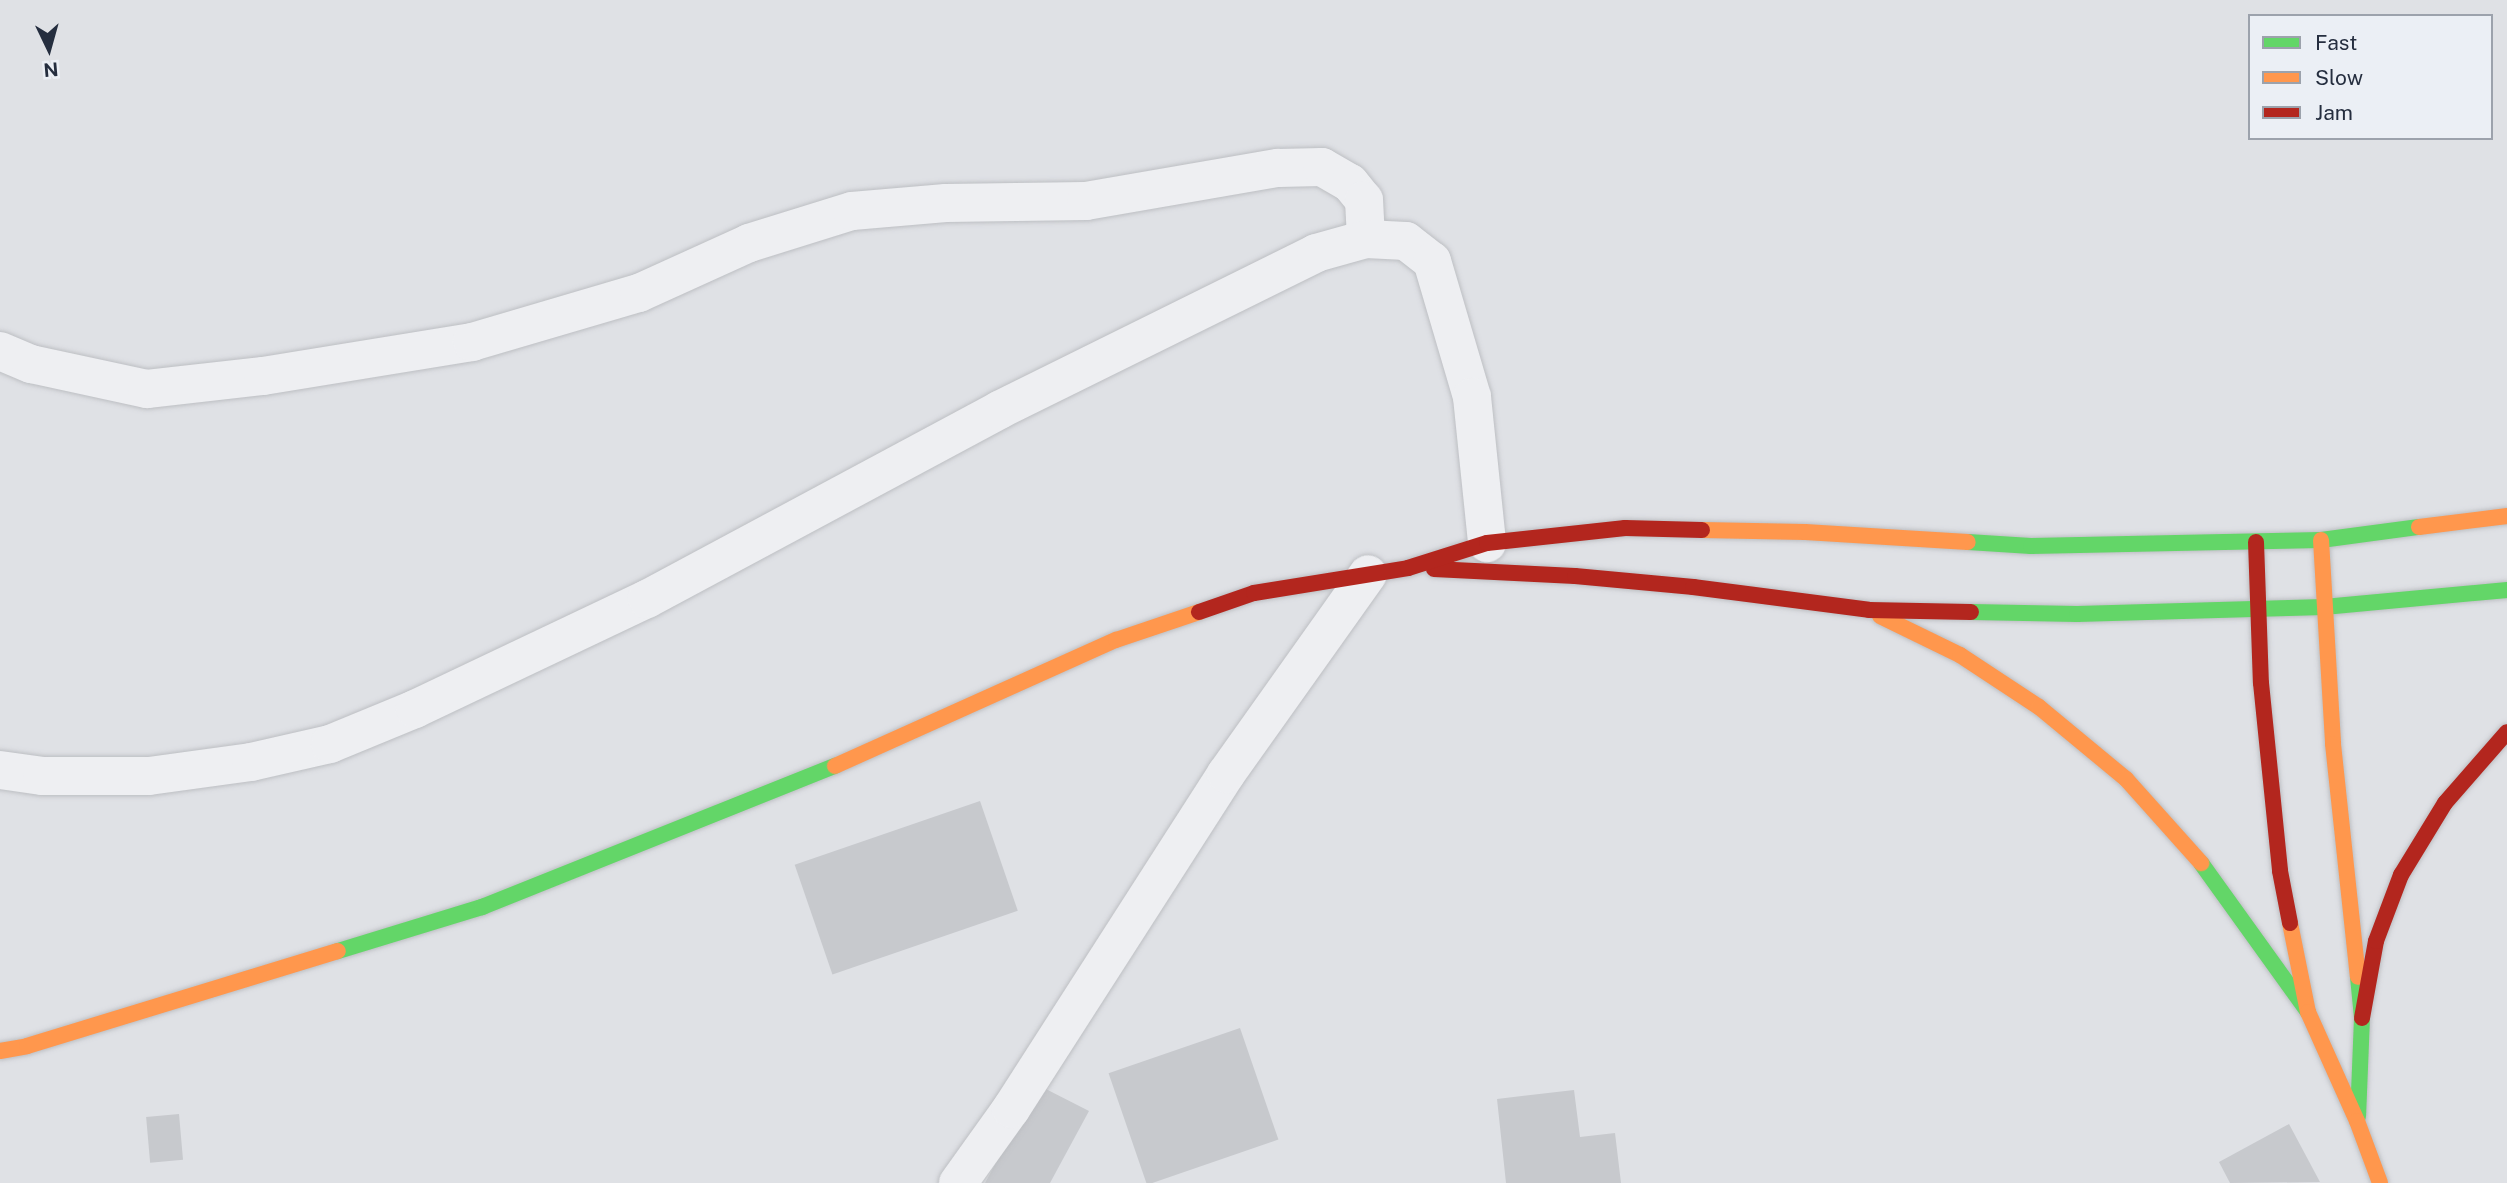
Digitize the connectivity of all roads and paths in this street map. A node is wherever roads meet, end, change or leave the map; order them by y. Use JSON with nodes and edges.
{"nodes":[{"id":1,"x":1366,"y":239,"type":"junction"},
{"id":2,"x":0,"y":351,"type":"edge"},
{"id":3,"x":2507,"y":516,"type":"edge"},
{"id":4,"x":2321,"y":540,"type":"junction"},
{"id":5,"x":2256,"y":542,"type":"junction"},
{"id":6,"x":1487,"y":543,"type":"junction"},
{"id":7,"x":1408,"y":568,"type":"junction"},
{"id":8,"x":1368,"y":574,"type":"junction"},
{"id":9,"x":2507,"y":590,"type":"edge"},
{"id":10,"x":2324,"y":607,"type":"junction"},
{"id":11,"x":2258,"y":608,"type":"junction"},
{"id":12,"x":1869,"y":610,"type":"junction"},
{"id":13,"x":2507,"y":732,"type":"edge"},
{"id":14,"x":0,"y":770,"type":"edge"},
{"id":15,"x":2308,"y":1012,"type":"junction"},
{"id":16,"x":2362,"y":1018,"type":"junction"},
{"id":17,"x":0,"y":1051,"type":"edge"},
{"id":18,"x":2357,"y":1121,"type":"junction"},
{"id":19,"x":958,"y":1183,"type":"edge"},
{"id":20,"x":2380,"y":1183,"type":"edge"}],
"edges":[{"from":1,"to":2,"type":"street"},
{"from":1,"to":6,"type":"street"},
{"from":1,"to":14,"type":"street"},
{"from":3,"to":4,"type":"main road"},
{"from":4,"to":5,"type":"main road"},
{"from":4,"to":10,"type":"main road"},
{"from":5,"to":6,"type":"main road"},
{"from":5,"to":11,"type":"main road"},
{"from":6,"to":7,"type":"main road"},
{"from":7,"to":8,"type":"main road"},
{"from":7,"to":12,"type":"main road"},
{"from":8,"to":17,"type":"main road"},
{"from":8,"to":19,"type":"street"},
{"from":9,"to":10,"type":"main road"},
{"from":10,"to":11,"type":"main road"},
{"from":10,"to":16,"type":"main road"},
{"from":11,"to":12,"type":"main road"},
{"from":11,"to":15,"type":"main road"},
{"from":12,"to":15,"type":"main road"},
{"from":13,"to":16,"type":"main road"},
{"from":15,"to":18,"type":"main road"},
{"from":16,"to":18,"type":"main road"},
{"from":18,"to":20,"type":"main road"}]}
